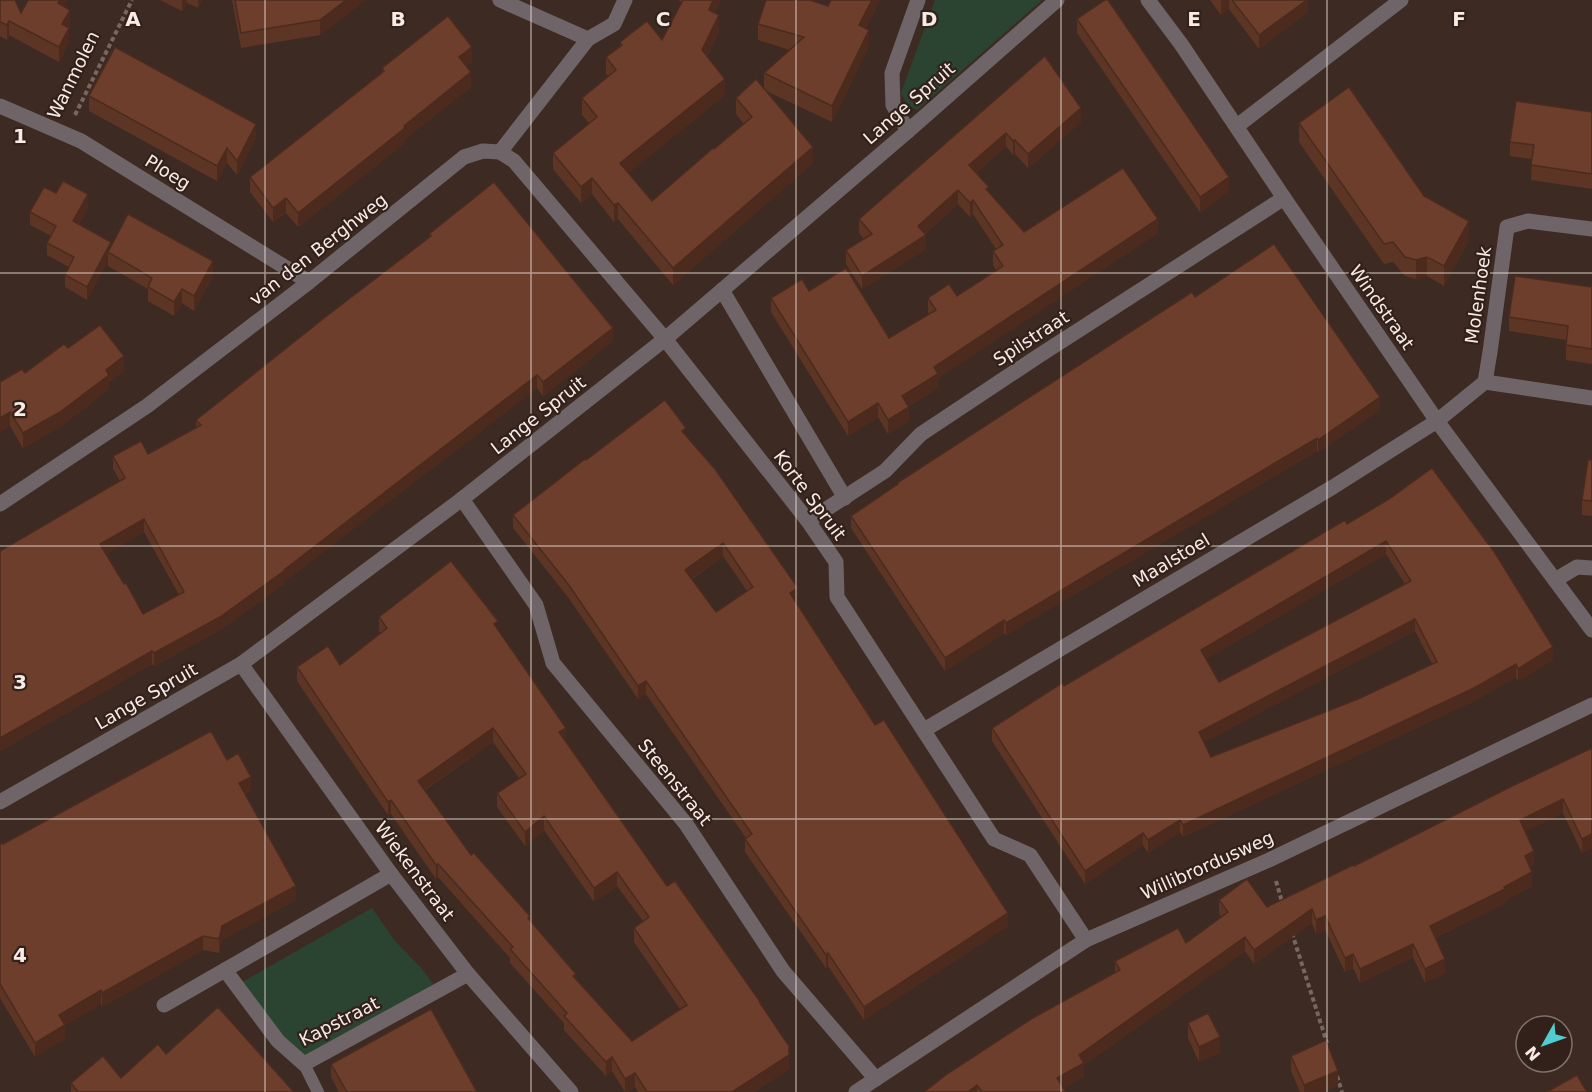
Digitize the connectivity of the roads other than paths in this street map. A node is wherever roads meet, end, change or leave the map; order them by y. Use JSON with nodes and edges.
{"nodes":[{"id":1,"x":500,"y":0,"type":"edge"},
{"id":2,"x":625,"y":0,"type":"edge"},
{"id":3,"x":918,"y":0,"type":"edge"},
{"id":4,"x":1057,"y":0,"type":"edge"},
{"id":5,"x":1148,"y":0,"type":"edge"},
{"id":6,"x":1401,"y":0,"type":"edge"},
{"id":7,"x":588,"y":39,"type":"junction"},
{"id":8,"x":0,"y":106,"type":"edge"},
{"id":9,"x":1237,"y":126,"type":"junction"},
{"id":10,"x":908,"y":131,"type":"junction"},
{"id":11,"x":500,"y":152,"type":"junction"},
{"id":12,"x":1284,"y":198,"type":"junction"},
{"id":13,"x":1592,"y":229,"type":"edge"},
{"id":14,"x":309,"y":282,"type":"junction"},
{"id":15,"x":722,"y":290,"type":"junction"},
{"id":16,"x":665,"y":339,"type":"junction"},
{"id":17,"x":1485,"y":381,"type":"junction"},
{"id":18,"x":1592,"y":398,"type":"edge"},
{"id":19,"x":1437,"y":421,"type":"junction"},
{"id":20,"x":845,"y":498,"type":"junction"},
{"id":21,"x":462,"y":499,"type":"junction"},
{"id":22,"x":0,"y":504,"type":"edge"},
{"id":23,"x":808,"y":521,"type":"junction"},
{"id":24,"x":1592,"y":568,"type":"edge"},
{"id":25,"x":1555,"y":580,"type":"junction"},
{"id":26,"x":1592,"y":630,"type":"edge"},
{"id":27,"x":241,"y":664,"type":"junction"},
{"id":28,"x":1592,"y":705,"type":"edge"},
{"id":29,"x":924,"y":730,"type":"junction"},
{"id":30,"x":0,"y":802,"type":"edge"},
{"id":31,"x":391,"y":874,"type":"junction"},
{"id":32,"x":1086,"y":940,"type":"junction"},
{"id":33,"x":225,"y":970,"type":"junction"},
{"id":34,"x":468,"y":974,"type":"junction"},
{"id":35,"x":164,"y":1005,"type":"dead end"},
{"id":36,"x":304,"y":1064,"type":"junction"},
{"id":37,"x":876,"y":1079,"type":"junction"},
{"id":38,"x":318,"y":1092,"type":"edge"},
{"id":39,"x":571,"y":1092,"type":"edge"},
{"id":40,"x":856,"y":1092,"type":"edge"}],
"edges":[{"from":1,"to":7,"type":"street"},
{"from":2,"to":7,"type":"street"},
{"from":3,"to":10,"type":"street"},
{"from":4,"to":10,"type":"street","name":"Lange Spruit"},
{"from":5,"to":9,"type":"street","name":"Windstraat"},
{"from":6,"to":9,"type":"street"},
{"from":7,"to":11,"type":"street"},
{"from":8,"to":14,"type":"street","name":"Ploeg"},
{"from":9,"to":12,"type":"street","name":"Windstraat"},
{"from":10,"to":15,"type":"street","name":"Lange Spruit"},
{"from":11,"to":14,"type":"street","name":"van den Berghweg"},
{"from":11,"to":16,"type":"street","name":"Korte Spruit"},
{"from":12,"to":19,"type":"street","name":"Windstraat"},
{"from":12,"to":20,"type":"street","name":"Spilstraat"},
{"from":13,"to":17,"type":"street","name":"Molenhoek"},
{"from":14,"to":22,"type":"street","name":"van den Berghweg"},
{"from":15,"to":16,"type":"street","name":"Lange Spruit"},
{"from":15,"to":20,"type":"street","name":"Korte Spruit"},
{"from":16,"to":21,"type":"street","name":"Lange Spruit"},
{"from":16,"to":23,"type":"street","name":"Korte Spruit"},
{"from":17,"to":18,"type":"street"},
{"from":17,"to":19,"type":"street"},
{"from":19,"to":25,"type":"street","name":"Windstraat"},
{"from":19,"to":29,"type":"street","name":"Maalstoel"},
{"from":20,"to":23,"type":"street","name":"Spilstraat"},
{"from":21,"to":27,"type":"street","name":"Lange Spruit"},
{"from":21,"to":37,"type":"street","name":"Steenstraat"},
{"from":23,"to":29,"type":"street","name":"Korte Spruit"},
{"from":24,"to":25,"type":"street"},
{"from":25,"to":26,"type":"street","name":"Windstraat"},
{"from":27,"to":30,"type":"street","name":"Lange Spruit"},
{"from":27,"to":31,"type":"street","name":"Wiekenstraat"},
{"from":28,"to":32,"type":"street","name":"Willibrordusweg"},
{"from":29,"to":32,"type":"street","name":"Korte Spruit"},
{"from":31,"to":33,"type":"street"},
{"from":31,"to":34,"type":"street","name":"Wiekenstraat"},
{"from":32,"to":37,"type":"street","name":"Willibrordusweg"},
{"from":33,"to":35,"type":"street"},
{"from":33,"to":36,"type":"street","name":"Kapstraat"},
{"from":34,"to":36,"type":"street","name":"Kapstraat"},
{"from":34,"to":39,"type":"street","name":"Wiekenstraat"},
{"from":36,"to":38,"type":"lane"},
{"from":37,"to":40,"type":"street","name":"Willibrordusweg"}]}
